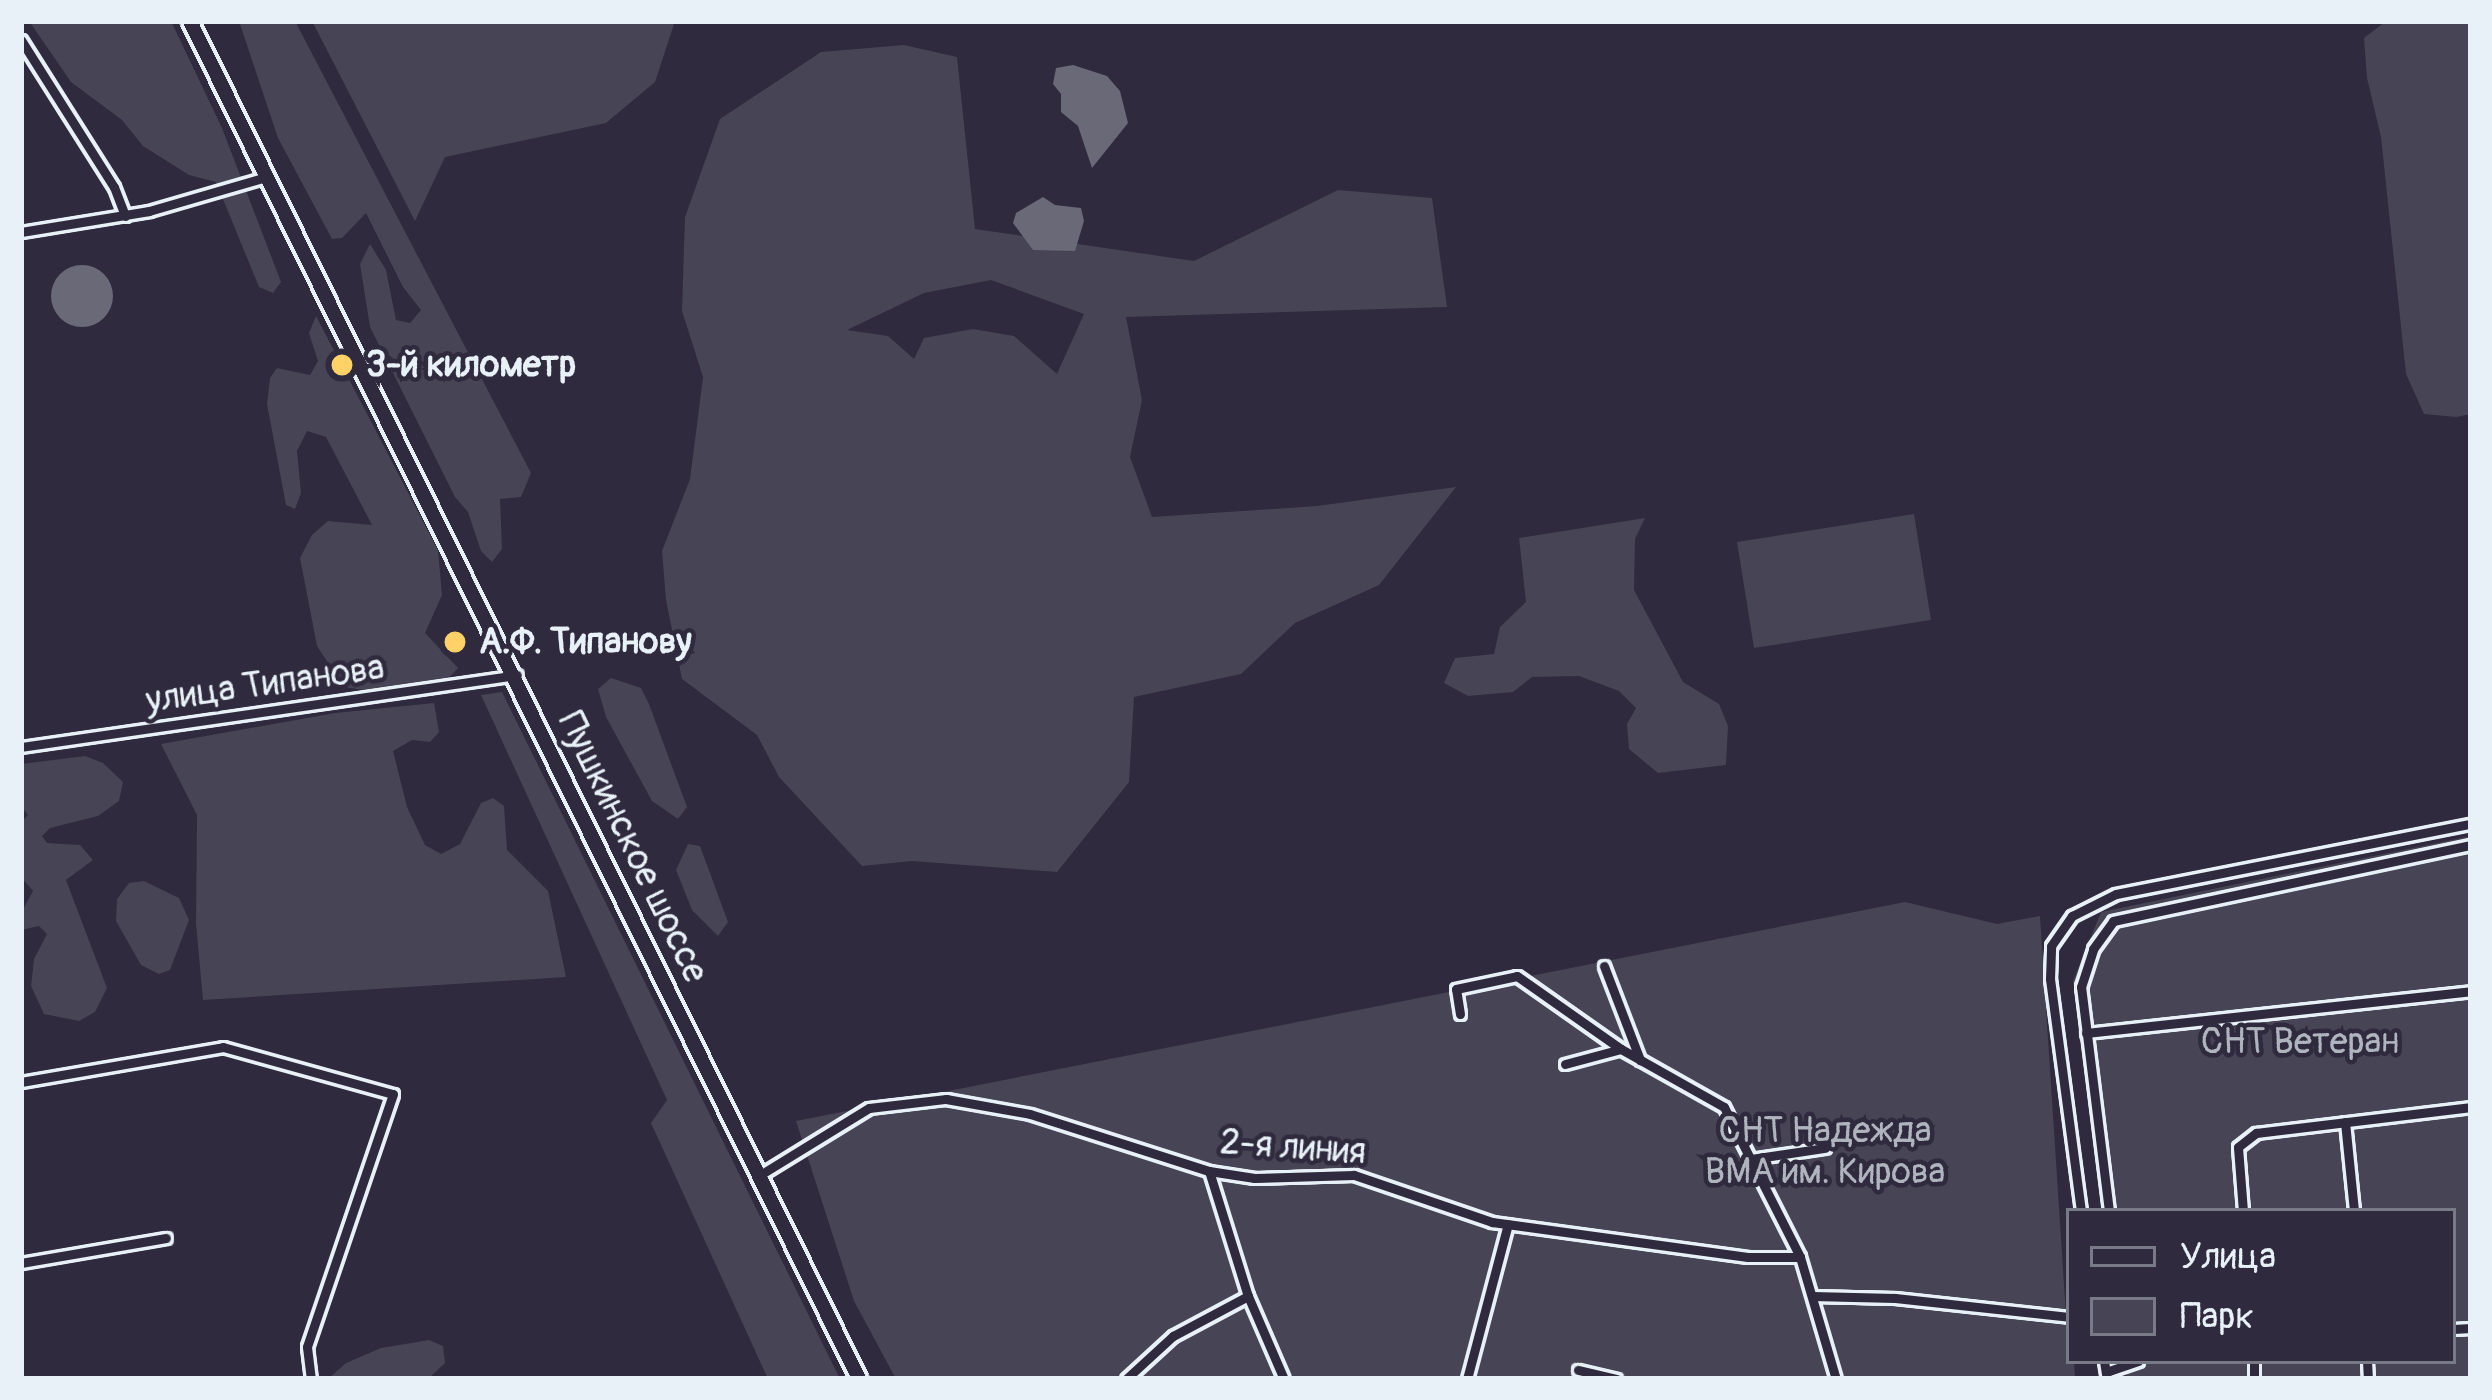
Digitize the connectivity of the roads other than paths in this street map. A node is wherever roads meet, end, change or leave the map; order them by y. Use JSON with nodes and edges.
{"nodes":[{"id":1,"x":190,"y":21,"type":"edge"},
{"id":2,"x":21,"y":40,"type":"edge"},
{"id":3,"x":34,"y":64,"type":"junction"},
{"id":4,"x":21,"y":67,"type":"edge"},
{"id":5,"x":266,"y":177,"type":"junction"},
{"id":6,"x":125,"y":216,"type":"junction"},
{"id":7,"x":21,"y":232,"type":"edge"},
{"id":8,"x":517,"y":675,"type":"junction"},
{"id":9,"x":21,"y":747,"type":"edge"},
{"id":10,"x":2471,"y":824,"type":"edge"},
{"id":11,"x":2471,"y":845,"type":"edge"},
{"id":12,"x":1604,"y":966,"type":"dead end"},
{"id":13,"x":2471,"y":991,"type":"edge"},
{"id":14,"x":1460,"y":1014,"type":"dead end"},
{"id":15,"x":2086,"y":1033,"type":"junction"},
{"id":16,"x":1621,"y":1049,"type":"junction"},
{"id":17,"x":1640,"y":1060,"type":"junction"},
{"id":18,"x":1564,"y":1064,"type":"dead end"},
{"id":19,"x":21,"y":1082,"type":"edge"},
{"id":20,"x":2471,"y":1107,"type":"edge"},
{"id":21,"x":2345,"y":1122,"type":"junction"},
{"id":22,"x":1825,"y":1148,"type":"dead end"},
{"id":23,"x":1751,"y":1159,"type":"junction"},
{"id":24,"x":1208,"y":1171,"type":"junction"},
{"id":25,"x":760,"y":1175,"type":"junction"},
{"id":26,"x":2081,"y":1208,"type":"edge"},
{"id":27,"x":2109,"y":1208,"type":"edge"},
{"id":28,"x":2242,"y":1208,"type":"edge"},
{"id":29,"x":2354,"y":1208,"type":"edge"},
{"id":30,"x":1508,"y":1224,"type":"junction"},
{"id":31,"x":166,"y":1238,"type":"dead end"},
{"id":32,"x":1800,"y":1257,"type":"junction"},
{"id":33,"x":21,"y":1263,"type":"edge"},
{"id":34,"x":1248,"y":1296,"type":"junction"},
{"id":35,"x":1812,"y":1296,"type":"junction"},
{"id":36,"x":2066,"y":1317,"type":"edge"},
{"id":37,"x":1578,"y":1370,"type":"dead end"},
{"id":38,"x":311,"y":1379,"type":"edge"},
{"id":39,"x":860,"y":1379,"type":"edge"},
{"id":40,"x":1126,"y":1379,"type":"edge"},
{"id":41,"x":1284,"y":1379,"type":"edge"},
{"id":42,"x":1467,"y":1379,"type":"edge"},
{"id":43,"x":1616,"y":1379,"type":"edge"},
{"id":44,"x":1836,"y":1379,"type":"edge"}],
"edges":[{"from":1,"to":5,"type":"main road","name":"Пушкинское шоссе"},
{"from":2,"to":3,"type":"street"},
{"from":3,"to":4,"type":"street"},
{"from":3,"to":6,"type":"street"},
{"from":5,"to":6,"type":"street"},
{"from":5,"to":8,"type":"main road","name":"Пушкинское шоссе"},
{"from":6,"to":7,"type":"street"},
{"from":8,"to":9,"type":"street","name":"улица Типанова"},
{"from":8,"to":25,"type":"main road","name":"Пушкинское шоссе"},
{"from":10,"to":26,"type":"street"},
{"from":11,"to":15,"type":"street"},
{"from":12,"to":17,"type":"street"},
{"from":13,"to":15,"type":"street"},
{"from":14,"to":16,"type":"street"},
{"from":15,"to":27,"type":"street"},
{"from":16,"to":17,"type":"street"},
{"from":16,"to":18,"type":"street"},
{"from":17,"to":23,"type":"street"},
{"from":19,"to":38,"type":"street"},
{"from":20,"to":21,"type":"street"},
{"from":21,"to":28,"type":"street"},
{"from":21,"to":29,"type":"street"},
{"from":22,"to":23,"type":"street"},
{"from":23,"to":32,"type":"street"},
{"from":24,"to":25,"type":"street","name":"2-я линия"},
{"from":24,"to":30,"type":"street","name":"2-я линия"},
{"from":24,"to":34,"type":"street"},
{"from":25,"to":39,"type":"main road","name":"Пушкинское шоссе"},
{"from":30,"to":32,"type":"street","name":"2-я линия"},
{"from":30,"to":42,"type":"street"},
{"from":31,"to":33,"type":"street"},
{"from":32,"to":35,"type":"street"},
{"from":34,"to":40,"type":"street"},
{"from":34,"to":41,"type":"street"},
{"from":35,"to":36,"type":"street"},
{"from":35,"to":44,"type":"street"},
{"from":37,"to":43,"type":"street"}]}
